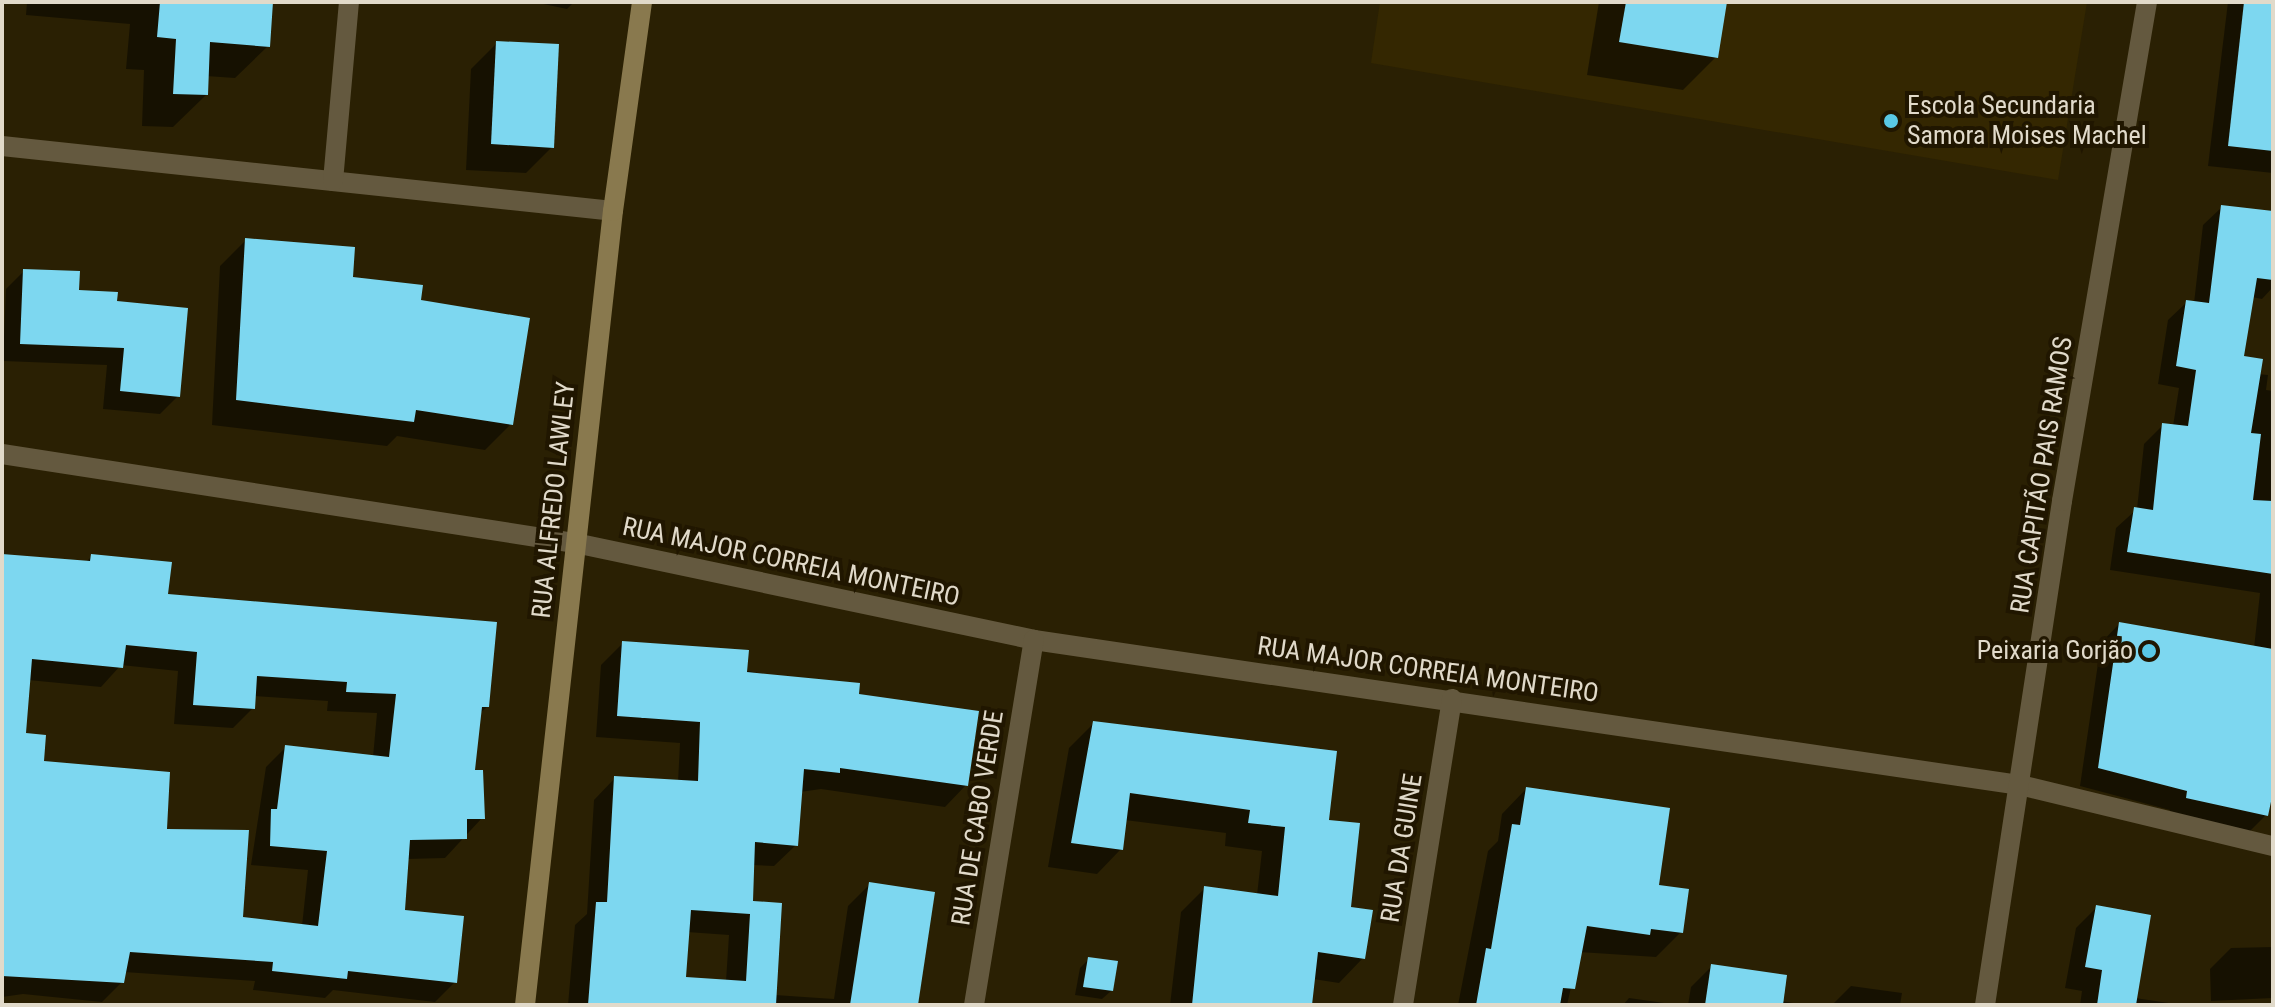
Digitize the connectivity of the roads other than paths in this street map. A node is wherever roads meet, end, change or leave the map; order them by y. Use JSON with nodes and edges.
{"nodes":[{"id":1,"x":349,"y":2,"type":"edge"},
{"id":2,"x":642,"y":2,"type":"edge"},
{"id":3,"x":2147,"y":2,"type":"edge"},
{"id":4,"x":2,"y":146,"type":"edge"},
{"id":5,"x":333,"y":181,"type":"junction"},
{"id":6,"x":613,"y":211,"type":"junction"},
{"id":7,"x":2,"y":454,"type":"edge"},
{"id":8,"x":575,"y":543,"type":"junction"},
{"id":9,"x":1034,"y":640,"type":"junction"},
{"id":10,"x":1452,"y":699,"type":"junction"},
{"id":11,"x":2020,"y":785,"type":"junction"},
{"id":12,"x":2273,"y":846,"type":"edge"},
{"id":13,"x":525,"y":1005,"type":"edge"},
{"id":14,"x":974,"y":1005,"type":"edge"},
{"id":15,"x":1403,"y":1005,"type":"edge"},
{"id":16,"x":1985,"y":1005,"type":"edge"}],
"edges":[{"from":1,"to":5,"type":"street"},
{"from":2,"to":6,"type":"main road","name":"RUA ALFREDO LAWLEY"},
{"from":3,"to":11,"type":"street","name":"RUA CAPITÃO PAIS RAMOS"},
{"from":4,"to":5,"type":"street"},
{"from":5,"to":6,"type":"street"},
{"from":6,"to":8,"type":"main road","name":"RUA ALFREDO LAWLEY"},
{"from":7,"to":8,"type":"street","name":"RUA MAJOR CORREIA MONTEIRO"},
{"from":8,"to":9,"type":"street","name":"RUA MAJOR CORREIA MONTEIRO"},
{"from":8,"to":13,"type":"main road","name":"RUA ALFREDO LAWLEY"},
{"from":9,"to":10,"type":"street","name":"RUA MAJOR CORREIA MONTEIRO"},
{"from":9,"to":14,"type":"street","name":"RUA DE CABO VERDE"},
{"from":10,"to":11,"type":"street","name":"RUA MAJOR CORREIA MONTEIRO"},
{"from":10,"to":15,"type":"street","name":"RUA DA GUINE"},
{"from":11,"to":12,"type":"street","name":"RUA MAJOR CORREIA MONTEIRO"},
{"from":11,"to":16,"type":"street","name":"RUA CAPITÃO PAIS RAMOS"}]}
